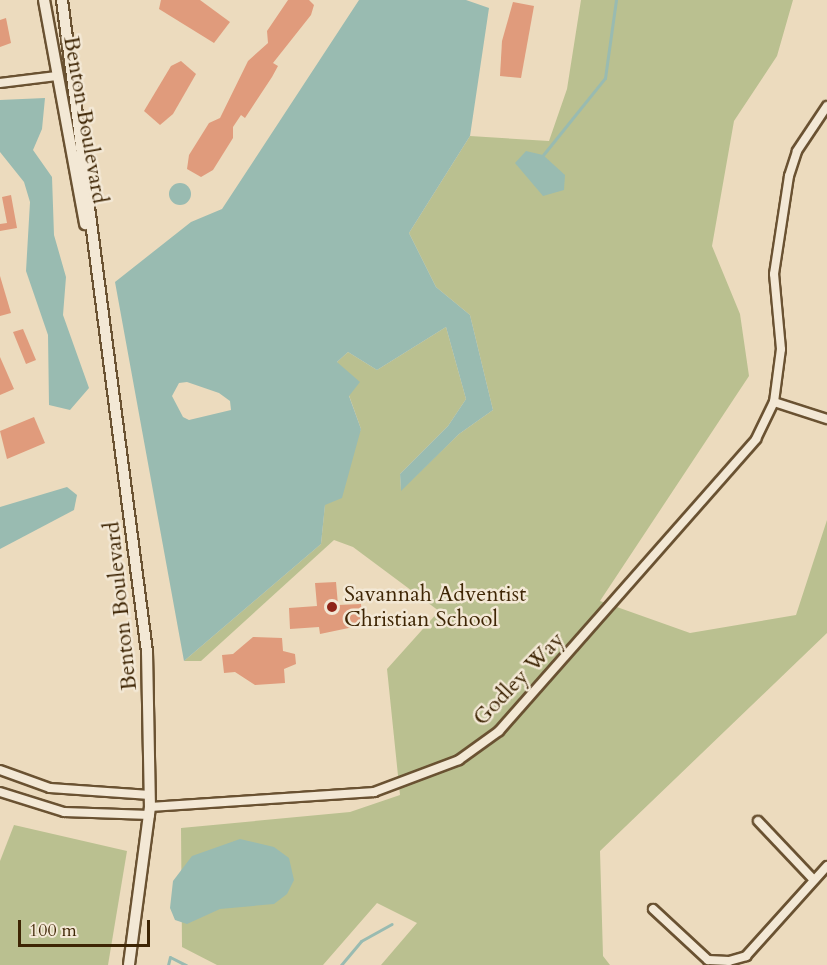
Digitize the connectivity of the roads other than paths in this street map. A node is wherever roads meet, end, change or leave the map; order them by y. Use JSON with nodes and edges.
{"nodes":[{"id":1,"x":44,"y":0,"type":"edge"},
{"id":2,"x":62,"y":0,"type":"edge"},
{"id":3,"x":57,"y":76,"type":"junction"},
{"id":4,"x":0,"y":83,"type":"edge"},
{"id":5,"x":827,"y":106,"type":"edge"},
{"id":6,"x":92,"y":245,"type":"junction"},
{"id":7,"x":774,"y":402,"type":"junction"},
{"id":8,"x":827,"y":419,"type":"edge"},
{"id":9,"x":0,"y":770,"type":"edge"},
{"id":10,"x":0,"y":792,"type":"edge"},
{"id":11,"x":150,"y":795,"type":"junction"},
{"id":12,"x":150,"y":811,"type":"junction"},
{"id":13,"x":758,"y":821,"type":"dead end"},
{"id":14,"x":827,"y":866,"type":"edge"},
{"id":15,"x":814,"y":880,"type":"junction"},
{"id":16,"x":653,"y":909,"type":"dead end"},
{"id":17,"x":129,"y":965,"type":"edge"}],
"edges":[{"from":1,"to":3,"type":"street","name":"Benton Boulevard"},
{"from":2,"to":6,"type":"street","name":"Benton Boulevard"},
{"from":3,"to":4,"type":"street"},
{"from":3,"to":6,"type":"street","name":"Benton Boulevard"},
{"from":5,"to":7,"type":"street","name":"Godley Way"},
{"from":6,"to":11,"type":"street","name":"Benton Boulevard"},
{"from":7,"to":8,"type":"street"},
{"from":7,"to":12,"type":"street","name":"Godley Way"},
{"from":9,"to":11,"type":"street"},
{"from":10,"to":12,"type":"street","name":"Godley Way"},
{"from":11,"to":12,"type":"street","name":"Benton Boulevard"},
{"from":12,"to":17,"type":"street","name":"Benton Boulevard"},
{"from":13,"to":15,"type":"street"},
{"from":14,"to":15,"type":"street"},
{"from":15,"to":16,"type":"street"}]}
